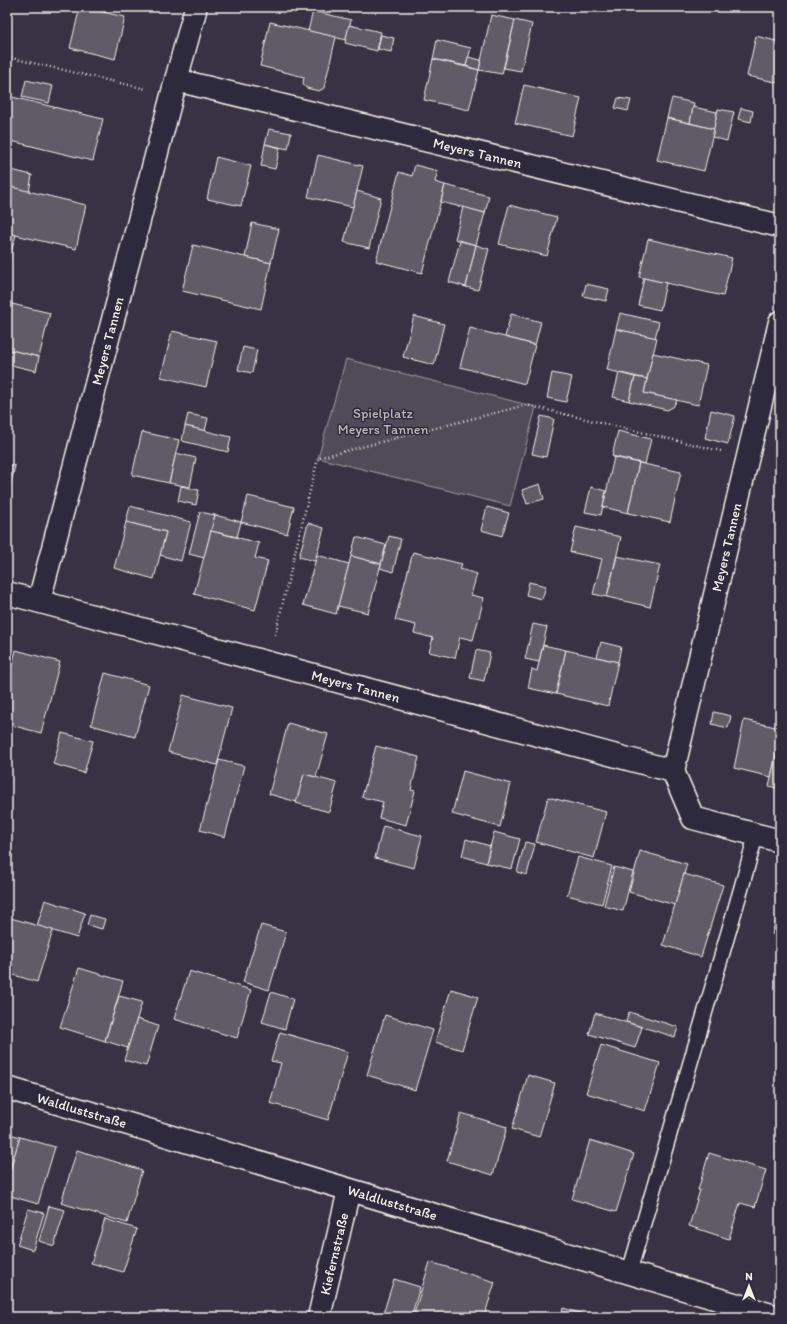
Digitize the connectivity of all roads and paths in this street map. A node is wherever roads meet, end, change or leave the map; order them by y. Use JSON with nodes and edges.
{"nodes":[{"id":1,"x":195,"y":11,"type":"dead end"},
{"id":2,"x":7,"y":57,"type":"edge"},
{"id":3,"x":174,"y":88,"type":"junction"},
{"id":4,"x":780,"y":226,"type":"edge"},
{"id":5,"x":780,"y":322,"type":"edge"},
{"id":6,"x":748,"y":457,"type":"junction"},
{"id":7,"x":7,"y":593,"type":"edge"},
{"id":8,"x":39,"y":601,"type":"junction"},
{"id":9,"x":268,"y":663,"type":"junction"},
{"id":10,"x":672,"y":771,"type":"junction"},
{"id":11,"x":756,"y":835,"type":"junction"},
{"id":12,"x":780,"y":841,"type":"edge"},
{"id":13,"x":7,"y":1088,"type":"edge"},
{"id":14,"x":349,"y":1190,"type":"junction"},
{"id":15,"x":629,"y":1273,"type":"junction"},
{"id":16,"x":318,"y":1317,"type":"edge"},
{"id":17,"x":778,"y":1317,"type":"edge"}],
"edges":[{"from":1,"to":3,"type":"street","name":"Meyers Tannen"},
{"from":2,"to":3,"type":"path"},
{"from":3,"to":4,"type":"street","name":"Meyers Tannen"},
{"from":3,"to":8,"type":"street","name":"Meyers Tannen"},
{"from":5,"to":6,"type":"street","name":"Meyers Tannen"},
{"from":6,"to":9,"type":"path"},
{"from":6,"to":10,"type":"street","name":"Meyers Tannen"},
{"from":7,"to":8,"type":"street","name":"Meyers Tannen"},
{"from":8,"to":9,"type":"street","name":"Meyers Tannen"},
{"from":9,"to":10,"type":"street","name":"Meyers Tannen"},
{"from":10,"to":11,"type":"street"},
{"from":11,"to":12,"type":"street"},
{"from":11,"to":15,"type":"lane"},
{"from":13,"to":14,"type":"street","name":"Waldluststraße"},
{"from":14,"to":15,"type":"street","name":"Waldluststraße"},
{"from":14,"to":16,"type":"street","name":"Kiefernstraße"},
{"from":15,"to":17,"type":"street","name":"Waldluststraße"}]}
